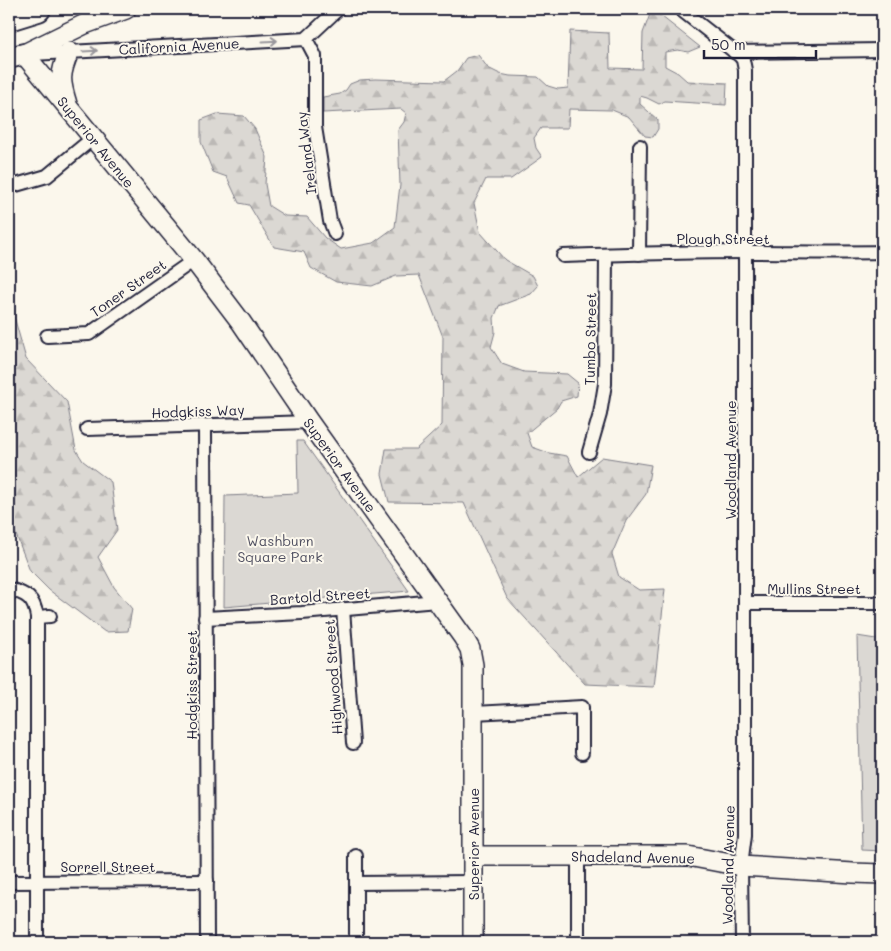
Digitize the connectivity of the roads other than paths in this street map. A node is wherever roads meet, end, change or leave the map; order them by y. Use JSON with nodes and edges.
{"nodes":[{"id":1,"x":38,"y":9,"type":"edge"},
{"id":2,"x":126,"y":9,"type":"edge"},
{"id":3,"x":338,"y":9,"type":"edge"},
{"id":4,"x":680,"y":9,"type":"edge"},
{"id":5,"x":9,"y":18,"type":"edge"},
{"id":6,"x":306,"y":39,"type":"junction"},
{"id":7,"x":882,"y":50,"type":"edge"},
{"id":8,"x":69,"y":52,"type":"junction"},
{"id":9,"x":734,"y":52,"type":"junction"},
{"id":10,"x":16,"y":56,"type":"edge"},
{"id":11,"x":68,"y":108,"type":"junction"},
{"id":12,"x":93,"y":138,"type":"junction"},
{"id":13,"x":640,"y":146,"type":"dead end"},
{"id":14,"x":9,"y":187,"type":"edge"},
{"id":15,"x":335,"y":234,"type":"dead end"},
{"id":16,"x":745,"y":252,"type":"junction"},
{"id":17,"x":882,"y":252,"type":"edge"},
{"id":18,"x":638,"y":254,"type":"junction"},
{"id":19,"x":606,"y":255,"type":"junction"},
{"id":20,"x":564,"y":256,"type":"dead end"},
{"id":21,"x":194,"y":260,"type":"junction"},
{"id":22,"x":47,"y":336,"type":"dead end"},
{"id":23,"x":309,"y":422,"type":"junction"},
{"id":24,"x":206,"y":426,"type":"junction"},
{"id":25,"x":87,"y":429,"type":"dead end"},
{"id":26,"x":589,"y":452,"type":"dead end"},
{"id":27,"x":9,"y":589,"type":"edge"},
{"id":28,"x":438,"y":601,"type":"junction"},
{"id":29,"x":745,"y":603,"type":"junction"},
{"id":30,"x":882,"y":603,"type":"edge"},
{"id":31,"x":343,"y":609,"type":"junction"},
{"id":32,"x":50,"y":616,"type":"dead end"},
{"id":33,"x":37,"y":617,"type":"junction"},
{"id":34,"x":205,"y":618,"type":"junction"},
{"id":35,"x":474,"y":713,"type":"junction"},
{"id":36,"x":353,"y":743,"type":"dead end"},
{"id":37,"x":582,"y":753,"type":"dead end"},
{"id":38,"x":356,"y":856,"type":"dead end"},
{"id":39,"x":473,"y":856,"type":"junction"},
{"id":40,"x":578,"y":856,"type":"junction"},
{"id":41,"x":741,"y":866,"type":"junction"},
{"id":42,"x":882,"y":874,"type":"edge"},
{"id":43,"x":207,"y":881,"type":"junction"},
{"id":44,"x":9,"y":882,"type":"edge"},
{"id":45,"x":37,"y":882,"type":"junction"},
{"id":46,"x":472,"y":882,"type":"junction"},
{"id":47,"x":356,"y":883,"type":"junction"},
{"id":48,"x":37,"y":942,"type":"edge"},
{"id":49,"x":207,"y":942,"type":"edge"},
{"id":50,"x":356,"y":942,"type":"edge"},
{"id":51,"x":472,"y":942,"type":"edge"},
{"id":52,"x":578,"y":942,"type":"edge"},
{"id":53,"x":742,"y":942,"type":"edge"}],
"edges":[{"from":1,"to":5,"type":"highway"},
{"from":2,"to":10,"type":"street"},
{"from":3,"to":6,"type":"street"},
{"from":4,"to":9,"type":"street","name":"Woodland Avenue"},
{"from":8,"to":6,"type":"street","name":"California Avenue","one_way":true},
{"from":6,"to":15,"type":"street","name":"Ireland Way"},
{"from":7,"to":9,"type":"street"},
{"from":8,"to":10,"type":"street","name":"California Avenue"},
{"from":8,"to":11,"type":"street"},
{"from":9,"to":16,"type":"street","name":"Woodland Avenue"},
{"from":10,"to":11,"type":"street","name":"Superior Avenue"},
{"from":11,"to":12,"type":"street","name":"Superior Avenue"},
{"from":12,"to":14,"type":"street"},
{"from":12,"to":21,"type":"street","name":"Superior Avenue"},
{"from":13,"to":18,"type":"street"},
{"from":16,"to":17,"type":"street","name":"Plough Street"},
{"from":16,"to":18,"type":"street","name":"Plough Street"},
{"from":16,"to":29,"type":"street","name":"Woodland Avenue"},
{"from":18,"to":19,"type":"street","name":"Plough Street"},
{"from":19,"to":20,"type":"street","name":"Plough Street"},
{"from":19,"to":26,"type":"street","name":"Tumbo Street"},
{"from":21,"to":22,"type":"street","name":"Toner Street"},
{"from":21,"to":23,"type":"street","name":"Superior Avenue"},
{"from":23,"to":24,"type":"street","name":"Hodgkiss Way"},
{"from":23,"to":28,"type":"street","name":"Superior Avenue"},
{"from":24,"to":25,"type":"street","name":"Hodgkiss Way"},
{"from":24,"to":34,"type":"street","name":"Hodgkiss Street"},
{"from":27,"to":33,"type":"street"},
{"from":28,"to":31,"type":"street","name":"Bartold Street"},
{"from":28,"to":35,"type":"street","name":"Superior Avenue"},
{"from":29,"to":30,"type":"street","name":"Mullins Street"},
{"from":29,"to":41,"type":"street","name":"Woodland Avenue"},
{"from":31,"to":34,"type":"street","name":"Bartold Street"},
{"from":31,"to":36,"type":"street","name":"Highwood Street"},
{"from":32,"to":33,"type":"street"},
{"from":33,"to":45,"type":"street"},
{"from":34,"to":43,"type":"street","name":"Hodgkiss Street"},
{"from":35,"to":37,"type":"street"},
{"from":35,"to":39,"type":"street","name":"Superior Avenue"},
{"from":38,"to":47,"type":"street"},
{"from":39,"to":40,"type":"street","name":"Shadeland Avenue"},
{"from":39,"to":46,"type":"street","name":"Superior Avenue"},
{"from":40,"to":41,"type":"street","name":"Shadeland Avenue"},
{"from":40,"to":52,"type":"street"},
{"from":41,"to":42,"type":"street","name":"Shadeland Avenue"},
{"from":41,"to":53,"type":"street","name":"Woodland Avenue"},
{"from":43,"to":45,"type":"street","name":"Sorrell Street"},
{"from":43,"to":49,"type":"street","name":"Hodgkiss Street"},
{"from":44,"to":45,"type":"street","name":"Sorrell Street"},
{"from":45,"to":48,"type":"street"},
{"from":46,"to":47,"type":"street"},
{"from":46,"to":51,"type":"street","name":"Superior Avenue"},
{"from":47,"to":50,"type":"street"}]}
